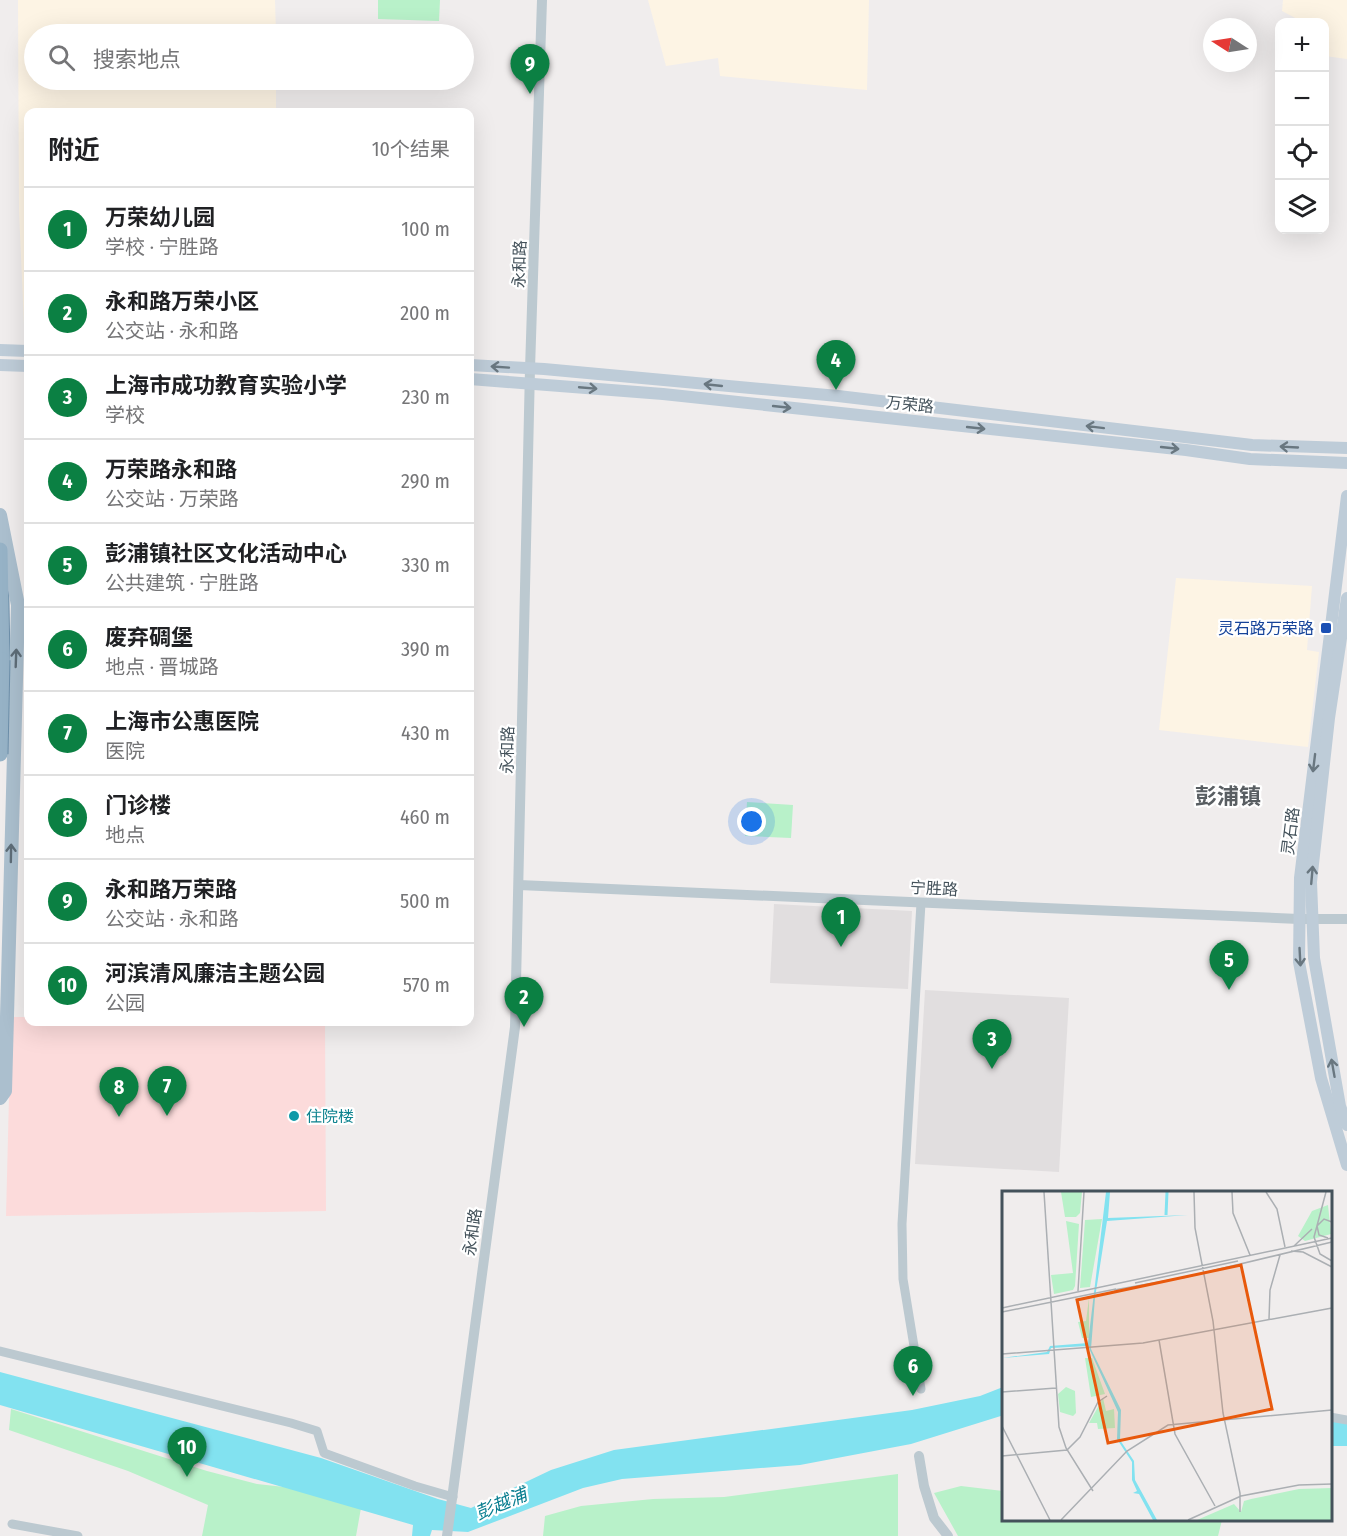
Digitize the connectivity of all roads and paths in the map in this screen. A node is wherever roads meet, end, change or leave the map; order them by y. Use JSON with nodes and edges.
{"nodes":[{"id":1,"x":542,"y":0,"type":"edge"},
{"id":2,"x":0,"y":350,"type":"edge"},
{"id":3,"x":24,"y":351,"type":"edge"},
{"id":4,"x":0,"y":365,"type":"edge"},
{"id":5,"x":474,"y":365,"type":"edge"},
{"id":6,"x":24,"y":366,"type":"edge"},
{"id":7,"x":530,"y":369,"type":"junction"},
{"id":8,"x":474,"y":379,"type":"edge"},
{"id":9,"x":530,"y":383,"type":"junction"},
{"id":10,"x":1347,"y":448,"type":"edge"},
{"id":11,"x":1347,"y":463,"type":"edge"},
{"id":12,"x":1347,"y":496,"type":"edge"},
{"id":13,"x":0,"y":514,"type":"edge"},
{"id":14,"x":0,"y":550,"type":"edge"},
{"id":15,"x":1347,"y":598,"type":"edge"},
{"id":16,"x":15,"y":705,"type":"junction"},
{"id":17,"x":0,"y":723,"type":"edge"},
{"id":18,"x":0,"y":754,"type":"edge"},
{"id":19,"x":519,"y":885,"type":"junction"},
{"id":20,"x":921,"y":903,"type":"junction"},
{"id":21,"x":1306,"y":919,"type":"junction"},
{"id":22,"x":1347,"y":919,"type":"edge"},
{"id":23,"x":0,"y":1098,"type":"edge"},
{"id":24,"x":1347,"y":1125,"type":"edge"},
{"id":25,"x":1347,"y":1165,"type":"edge"},
{"id":26,"x":0,"y":1351,"type":"edge"},
{"id":27,"x":921,"y":1389,"type":"dead end"},
{"id":28,"x":1332,"y":1417,"type":"edge"},
{"id":29,"x":1347,"y":1420,"type":"edge"},
{"id":30,"x":919,"y":1456,"type":"dead end"},
{"id":31,"x":453,"y":1497,"type":"junction"},
{"id":32,"x":12,"y":1524,"type":"dead end"},
{"id":33,"x":78,"y":1536,"type":"edge"},
{"id":34,"x":447,"y":1536,"type":"edge"},
{"id":35,"x":948,"y":1536,"type":"edge"}],
"edges":[{"from":1,"to":7,"type":"street","name":"永和路"},
{"from":2,"to":3,"type":"main road"},
{"from":4,"to":6,"type":"main road"},
{"from":7,"to":5,"type":"main road","name":"万荣路","one_way":true},
{"from":7,"to":9,"type":"street","name":"永和路"},
{"from":10,"to":7,"type":"main road","name":"万荣路","one_way":true},
{"from":8,"to":9,"type":"main road","name":"万荣路"},
{"from":9,"to":11,"type":"main road","name":"万荣路","one_way":true},
{"from":9,"to":19,"type":"street","name":"永和路"},
{"from":12,"to":21,"type":"main road","name":"灵石路","one_way":true},
{"from":16,"to":13,"type":"main road","one_way":true},
{"from":14,"to":18,"type":"highway","bridge":true},
{"from":21,"to":15,"type":"main road","name":"灵石路","one_way":true},
{"from":16,"to":17,"type":"main road"},
{"from":23,"to":16,"type":"main road","one_way":true},
{"from":19,"to":20,"type":"street","name":"宁胜路"},
{"from":19,"to":31,"type":"street","name":"永和路"},
{"from":20,"to":21,"type":"street","name":"宁胜路"},
{"from":20,"to":27,"type":"street"},
{"from":21,"to":22,"type":"street","name":"宁胜路"},
{"from":24,"to":21,"type":"main road","name":"灵石路","one_way":true},
{"from":21,"to":25,"type":"main road","name":"灵石路","one_way":true},
{"from":26,"to":31,"type":"street"},
{"from":28,"to":29,"type":"street"},
{"from":30,"to":35,"type":"street"},
{"from":31,"to":34,"type":"street","name":"永和路"},
{"from":32,"to":33,"type":"street"}]}
